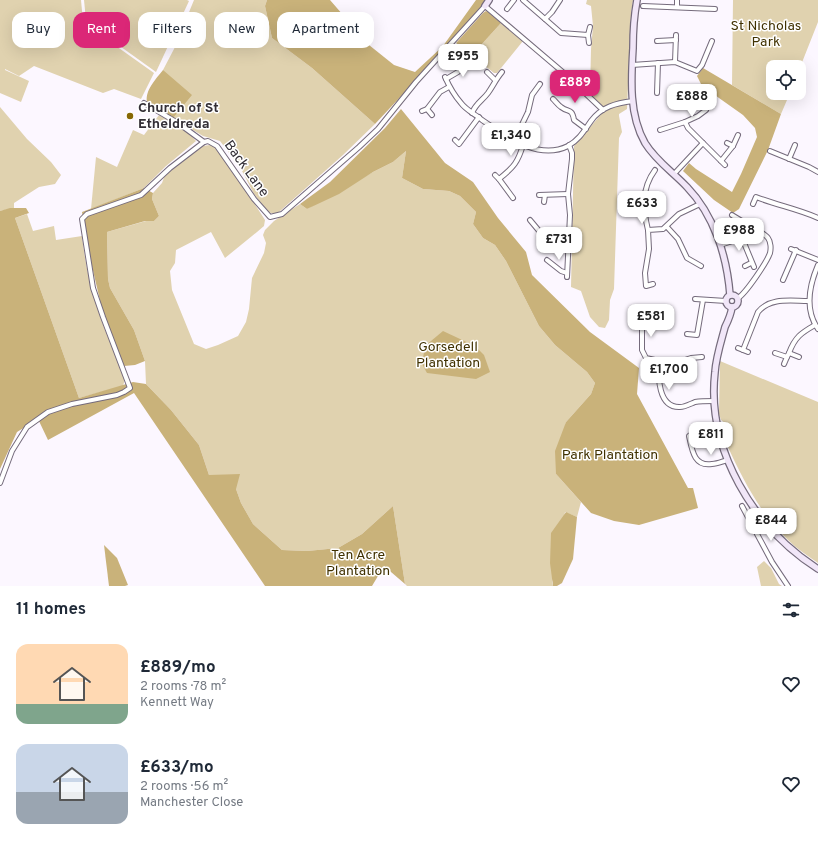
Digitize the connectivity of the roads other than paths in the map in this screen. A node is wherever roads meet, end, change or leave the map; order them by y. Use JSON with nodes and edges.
{"nodes":[{"id":1,"x":489,"y":0,"type":"edge"},
{"id":2,"x":514,"y":0,"type":"edge"},
{"id":3,"x":523,"y":0,"type":"edge"},
{"id":4,"x":560,"y":0,"type":"edge"},
{"id":5,"x":637,"y":0,"type":"edge"},
{"id":6,"x":677,"y":0,"type":"edge"},
{"id":7,"x":485,"y":6,"type":"junction"},
{"id":8,"x":643,"y":6,"type":"dead end"},
{"id":9,"x":677,"y":7,"type":"junction"},
{"id":10,"x":507,"y":9,"type":"dead end"},
{"id":11,"x":715,"y":9,"type":"dead end"},
{"id":12,"x":545,"y":19,"type":"junction"},
{"id":13,"x":590,"y":28,"type":"dead end"},
{"id":14,"x":588,"y":35,"type":"junction"},
{"id":15,"x":676,"y":35,"type":"dead end"},
{"id":16,"x":676,"y":40,"type":"junction"},
{"id":17,"x":657,"y":41,"type":"dead end"},
{"id":18,"x":712,"y":41,"type":"dead end"},
{"id":19,"x":589,"y":43,"type":"dead end"},
{"id":20,"x":466,"y":60,"type":"dead end"},
{"id":21,"x":675,"y":62,"type":"junction"},
{"id":22,"x":658,"y":63,"type":"junction"},
{"id":23,"x":632,"y":65,"type":"junction"},
{"id":24,"x":487,"y":72,"type":"dead end"},
{"id":25,"x":502,"y":72,"type":"dead end"},
{"id":26,"x":495,"y":80,"type":"junction"},
{"id":27,"x":540,"y":84,"type":"dead end"},
{"id":28,"x":449,"y":87,"type":"junction"},
{"id":29,"x":657,"y":88,"type":"junction"},
{"id":30,"x":662,"y":89,"type":"dead end"},
{"id":31,"x":657,"y":93,"type":"dead end"},
{"id":32,"x":553,"y":99,"type":"dead end"},
{"id":33,"x":633,"y":102,"type":"junction"},
{"id":34,"x":144,"y":103,"type":"dead end"},
{"id":35,"x":427,"y":109,"type":"junction"},
{"id":36,"x":603,"y":110,"type":"junction"},
{"id":37,"x":706,"y":110,"type":"dead end"},
{"id":38,"x":422,"y":111,"type":"dead end"},
{"id":39,"x":472,"y":113,"type":"junction"},
{"id":40,"x":432,"y":115,"type":"dead end"},
{"id":41,"x":479,"y":117,"type":"junction"},
{"id":42,"x":685,"y":122,"type":"junction"},
{"id":43,"x":586,"y":129,"type":"junction"},
{"id":44,"x":660,"y":130,"type":"dead end"},
{"id":45,"x":738,"y":135,"type":"dead end"},
{"id":46,"x":455,"y":140,"type":"dead end"},
{"id":47,"x":514,"y":141,"type":"junction"},
{"id":48,"x":204,"y":142,"type":"junction"},
{"id":49,"x":703,"y":142,"type":"junction"},
{"id":50,"x":727,"y":143,"type":"dead end"},
{"id":51,"x":459,"y":144,"type":"junction"},
{"id":52,"x":523,"y":144,"type":"junction"},
{"id":53,"x":569,"y":145,"type":"junction"},
{"id":54,"x":795,"y":145,"type":"dead end"},
{"id":55,"x":733,"y":146,"type":"junction"},
{"id":56,"x":463,"y":148,"type":"dead end"},
{"id":57,"x":770,"y":151,"type":"dead end"},
{"id":58,"x":789,"y":159,"type":"junction"},
{"id":59,"x":721,"y":161,"type":"junction"},
{"id":60,"x":725,"y":165,"type":"dead end"},
{"id":61,"x":655,"y":170,"type":"dead end"},
{"id":62,"x":818,"y":172,"type":"edge"},
{"id":63,"x":495,"y":174,"type":"dead end"},
{"id":64,"x":674,"y":174,"type":"junction"},
{"id":65,"x":499,"y":179,"type":"junction"},
{"id":66,"x":568,"y":194,"type":"junction"},
{"id":67,"x":539,"y":195,"type":"dead end"},
{"id":68,"x":544,"y":195,"type":"junction"},
{"id":69,"x":513,"y":198,"type":"dead end"},
{"id":70,"x":544,"y":202,"type":"dead end"},
{"id":71,"x":700,"y":204,"type":"junction"},
{"id":72,"x":753,"y":204,"type":"dead end"},
{"id":73,"x":732,"y":215,"type":"dead end"},
{"id":74,"x":818,"y":218,"type":"edge"},
{"id":75,"x":530,"y":220,"type":"dead end"},
{"id":76,"x":667,"y":227,"type":"junction"},
{"id":77,"x":648,"y":230,"type":"junction"},
{"id":78,"x":545,"y":238,"type":"junction"},
{"id":79,"x":569,"y":240,"type":"junction"},
{"id":80,"x":720,"y":245,"type":"junction"},
{"id":81,"x":544,"y":246,"type":"dead end"},
{"id":82,"x":547,"y":260,"type":"dead end"},
{"id":83,"x":818,"y":260,"type":"edge"},
{"id":84,"x":818,"y":265,"type":"edge"},
{"id":85,"x":701,"y":266,"type":"dead end"},
{"id":86,"x":744,"y":266,"type":"dead end"},
{"id":87,"x":817,"y":272,"type":"edge"},
{"id":88,"x":783,"y":280,"type":"dead end"},
{"id":89,"x":653,"y":284,"type":"dead end"},
{"id":90,"x":730,"y":294,"type":"junction"},
{"id":91,"x":738,"y":298,"type":"junction"},
{"id":92,"x":695,"y":299,"type":"dead end"},
{"id":93,"x":703,"y":300,"type":"junction"},
{"id":94,"x":726,"y":301,"type":"junction"},
{"id":95,"x":808,"y":301,"type":"junction"},
{"id":96,"x":732,"y":307,"type":"junction"},
{"id":97,"x":642,"y":322,"type":"dead end"},
{"id":98,"x":817,"y":327,"type":"edge"},
{"id":99,"x":687,"y":334,"type":"dead end"},
{"id":100,"x":697,"y":335,"type":"junction"},
{"id":101,"x":702,"y":336,"type":"dead end"},
{"id":102,"x":738,"y":348,"type":"dead end"},
{"id":103,"x":743,"y":350,"type":"junction"},
{"id":104,"x":748,"y":352,"type":"dead end"},
{"id":105,"x":775,"y":353,"type":"dead end"},
{"id":106,"x":789,"y":353,"type":"junction"},
{"id":107,"x":702,"y":357,"type":"dead end"},
{"id":108,"x":787,"y":357,"type":"junction"},
{"id":109,"x":799,"y":357,"type":"dead end"},
{"id":110,"x":659,"y":361,"type":"junction"},
{"id":111,"x":784,"y":364,"type":"dead end"},
{"id":112,"x":714,"y":401,"type":"junction"},
{"id":113,"x":695,"y":432,"type":"dead end"},
{"id":114,"x":682,"y":434,"type":"dead end"},
{"id":115,"x":689,"y":436,"type":"junction"},
{"id":116,"x":728,"y":460,"type":"junction"},
{"id":117,"x":0,"y":483,"type":"edge"},
{"id":118,"x":742,"y":506,"type":"dead end"},
{"id":119,"x":818,"y":569,"type":"edge"},
{"id":120,"x":788,"y":586,"type":"edge"}],
"edges":[{"from":1,"to":7,"type":"street"},
{"from":2,"to":10,"type":"street"},
{"from":3,"to":12,"type":"street"},
{"from":4,"to":12,"type":"street"},
{"from":5,"to":23,"type":"street"},
{"from":6,"to":9,"type":"street"},
{"from":7,"to":36,"type":"street"},
{"from":7,"to":48,"type":"street","name":"Back Lane"},
{"from":8,"to":9,"type":"street"},
{"from":9,"to":11,"type":"street"},
{"from":12,"to":14,"type":"street"},
{"from":13,"to":14,"type":"street"},
{"from":14,"to":19,"type":"street"},
{"from":15,"to":16,"type":"street"},
{"from":16,"to":17,"type":"street"},
{"from":16,"to":21,"type":"street"},
{"from":18,"to":21,"type":"street"},
{"from":20,"to":28,"type":"street"},
{"from":21,"to":22,"type":"street"},
{"from":22,"to":23,"type":"street"},
{"from":22,"to":29,"type":"street"},
{"from":23,"to":33,"type":"street"},
{"from":24,"to":26,"type":"street"},
{"from":25,"to":26,"type":"street"},
{"from":26,"to":39,"type":"street"},
{"from":27,"to":47,"type":"street"},
{"from":28,"to":35,"type":"street"},
{"from":28,"to":39,"type":"street"},
{"from":29,"to":30,"type":"street"},
{"from":29,"to":31,"type":"street"},
{"from":32,"to":43,"type":"street"},
{"from":33,"to":36,"type":"street"},
{"from":33,"to":64,"type":"street"},
{"from":34,"to":48,"type":"street"},
{"from":35,"to":38,"type":"street"},
{"from":35,"to":40,"type":"street"},
{"from":36,"to":43,"type":"street"},
{"from":37,"to":42,"type":"street"},
{"from":39,"to":41,"type":"street"},
{"from":41,"to":47,"type":"street"},
{"from":41,"to":51,"type":"street"},
{"from":42,"to":44,"type":"street"},
{"from":42,"to":49,"type":"street"},
{"from":43,"to":53,"type":"street"},
{"from":45,"to":55,"type":"street"},
{"from":46,"to":51,"type":"street"},
{"from":47,"to":52,"type":"street"},
{"from":48,"to":117,"type":"street","name":"Back Lane"},
{"from":49,"to":59,"type":"street"},
{"from":49,"to":64,"type":"street"},
{"from":50,"to":55,"type":"street"},
{"from":51,"to":56,"type":"street"},
{"from":52,"to":53,"type":"street"},
{"from":52,"to":65,"type":"street"},
{"from":53,"to":66,"type":"street"},
{"from":54,"to":58,"type":"street"},
{"from":55,"to":59,"type":"street"},
{"from":57,"to":58,"type":"street"},
{"from":58,"to":62,"type":"street"},
{"from":59,"to":60,"type":"street"},
{"from":61,"to":77,"type":"street"},
{"from":63,"to":65,"type":"street"},
{"from":64,"to":71,"type":"street"},
{"from":65,"to":69,"type":"street"},
{"from":66,"to":68,"type":"street"},
{"from":66,"to":79,"type":"street"},
{"from":67,"to":68,"type":"street"},
{"from":68,"to":70,"type":"street"},
{"from":71,"to":76,"type":"street"},
{"from":71,"to":80,"type":"street"},
{"from":72,"to":74,"type":"street"},
{"from":73,"to":91,"type":"street"},
{"from":75,"to":78,"type":"street"},
{"from":76,"to":77,"type":"street"},
{"from":76,"to":85,"type":"street"},
{"from":77,"to":89,"type":"street"},
{"from":78,"to":79,"type":"street"},
{"from":78,"to":81,"type":"street"},
{"from":79,"to":82,"type":"street"},
{"from":80,"to":86,"type":"street"},
{"from":80,"to":90,"type":"street"},
{"from":83,"to":88,"type":"street"},
{"from":84,"to":87,"type":"street"},
{"from":87,"to":95,"type":"street"},
{"from":90,"to":91,"type":"street"},
{"from":90,"to":94,"type":"street"},
{"from":91,"to":96,"type":"street"},
{"from":92,"to":93,"type":"street"},
{"from":93,"to":94,"type":"street"},
{"from":93,"to":100,"type":"street"},
{"from":94,"to":96,"type":"street"},
{"from":95,"to":98,"type":"street"},
{"from":95,"to":103,"type":"street"},
{"from":96,"to":112,"type":"street"},
{"from":97,"to":110,"type":"street"},
{"from":98,"to":106,"type":"street"},
{"from":99,"to":100,"type":"street"},
{"from":100,"to":101,"type":"street"},
{"from":102,"to":103,"type":"street"},
{"from":103,"to":104,"type":"street"},
{"from":105,"to":108,"type":"street"},
{"from":106,"to":108,"type":"street"},
{"from":106,"to":109,"type":"street"},
{"from":107,"to":110,"type":"street"},
{"from":108,"to":111,"type":"street"},
{"from":110,"to":112,"type":"street"},
{"from":112,"to":116,"type":"street"},
{"from":113,"to":115,"type":"street"},
{"from":114,"to":115,"type":"street"},
{"from":115,"to":116,"type":"street"},
{"from":116,"to":119,"type":"street"},
{"from":118,"to":120,"type":"street"}]}
